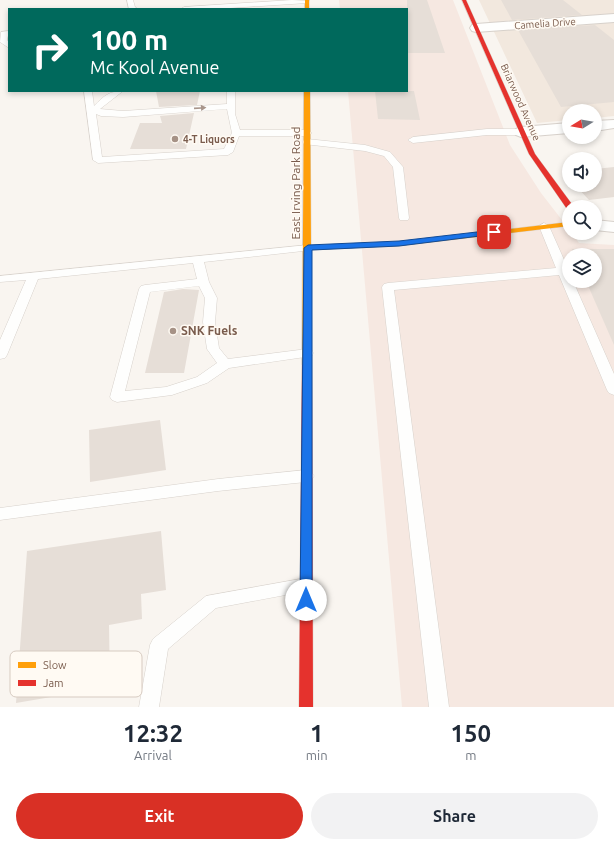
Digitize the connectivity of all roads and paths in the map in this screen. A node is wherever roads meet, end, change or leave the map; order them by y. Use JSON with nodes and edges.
{"nodes":[{"id":1,"x":464,"y":0,"type":"edge"},
{"id":2,"x":307,"y":3,"type":"edge"},
{"id":3,"x":194,"y":8,"type":"edge"},
{"id":4,"x":614,"y":18,"type":"edge"},
{"id":5,"x":476,"y":28,"type":"junction"},
{"id":6,"x":8,"y":33,"type":"edge"},
{"id":7,"x":8,"y":45,"type":"edge"},
{"id":8,"x":88,"y":92,"type":"edge"},
{"id":9,"x":117,"y":92,"type":"edge"},
{"id":10,"x":231,"y":92,"type":"edge"},
{"id":11,"x":308,"y":92,"type":"edge"},
{"id":12,"x":232,"y":110,"type":"junction"},
{"id":13,"x":93,"y":122,"type":"junction"},
{"id":14,"x":614,"y":124,"type":"edge"},
{"id":15,"x":602,"y":125,"type":"edge"},
{"id":16,"x":562,"y":129,"type":"edge"},
{"id":17,"x":521,"y":132,"type":"junction"},
{"id":18,"x":236,"y":133,"type":"junction"},
{"id":19,"x":308,"y":137,"type":"junction"},
{"id":20,"x":413,"y":140,"type":"dead end"},
{"id":21,"x":565,"y":200,"type":"edge"},
{"id":22,"x":404,"y":218,"type":"dead end"},
{"id":23,"x":562,"y":225,"type":"edge"},
{"id":24,"x":544,"y":226,"type":"junction"},
{"id":25,"x":602,"y":226,"type":"edge"},
{"id":26,"x":614,"y":227,"type":"edge"},
{"id":27,"x":308,"y":248,"type":"junction"},
{"id":28,"x":198,"y":260,"type":"junction"},
{"id":29,"x":562,"y":269,"type":"edge"},
{"id":30,"x":562,"y":271,"type":"edge"},
{"id":31,"x":34,"y":276,"type":"junction"},
{"id":32,"x":0,"y":279,"type":"edge"},
{"id":33,"x":203,"y":282,"type":"junction"},
{"id":34,"x":570,"y":288,"type":"edge"},
{"id":35,"x":307,"y":353,"type":"junction"},
{"id":36,"x":0,"y":355,"type":"edge"},
{"id":37,"x":225,"y":364,"type":"junction"},
{"id":38,"x":614,"y":390,"type":"edge"},
{"id":39,"x":306,"y":476,"type":"junction"},
{"id":40,"x":0,"y":514,"type":"edge"},
{"id":41,"x":306,"y":585,"type":"junction"},
{"id":42,"x":149,"y":707,"type":"edge"},
{"id":43,"x":306,"y":707,"type":"edge"},
{"id":44,"x":439,"y":707,"type":"edge"}],
"edges":[{"from":1,"to":5,"type":"street","name":"Briarwood Avenue"},
{"from":2,"to":3,"type":"lane"},
{"from":4,"to":5,"type":"street","name":"Camelia Drive"},
{"from":5,"to":17,"type":"street","name":"Briarwood Avenue"},
{"from":6,"to":7,"type":"lane"},
{"from":8,"to":13,"type":"lane"},
{"from":9,"to":12,"type":"lane","one_way":true},
{"from":10,"to":12,"type":"lane"},
{"from":11,"to":19,"type":"street","name":"East Irving Park Road"},
{"from":12,"to":13,"type":"lane"},
{"from":12,"to":18,"type":"lane"},
{"from":13,"to":18,"type":"lane"},
{"from":14,"to":15,"type":"street"},
{"from":16,"to":17,"type":"street"},
{"from":17,"to":20,"type":"lane"},
{"from":17,"to":21,"type":"street","name":"Briarwood Avenue"},
{"from":18,"to":19,"type":"lane"},
{"from":19,"to":22,"type":"lane"},
{"from":19,"to":27,"type":"street","name":"East Irving Park Road"},
{"from":23,"to":24,"type":"street"},
{"from":24,"to":27,"type":"street"},
{"from":24,"to":29,"type":"lane"},
{"from":25,"to":26,"type":"street"},
{"from":27,"to":28,"type":"lane"},
{"from":27,"to":35,"type":"street","name":"East Irving Park Road"},
{"from":28,"to":31,"type":"lane"},
{"from":28,"to":33,"type":"lane"},
{"from":30,"to":44,"type":"lane"},
{"from":31,"to":32,"type":"lane"},
{"from":31,"to":36,"type":"lane"},
{"from":33,"to":37,"type":"lane"},
{"from":33,"to":37,"type":"lane"},
{"from":34,"to":38,"type":"lane"},
{"from":35,"to":37,"type":"lane"},
{"from":35,"to":39,"type":"street","name":"East Irving Park Road"},
{"from":39,"to":40,"type":"lane"},
{"from":39,"to":41,"type":"street","name":"East Irving Park Road"},
{"from":41,"to":42,"type":"lane"},
{"from":41,"to":43,"type":"street","name":"East Irving Park Road"}]}
